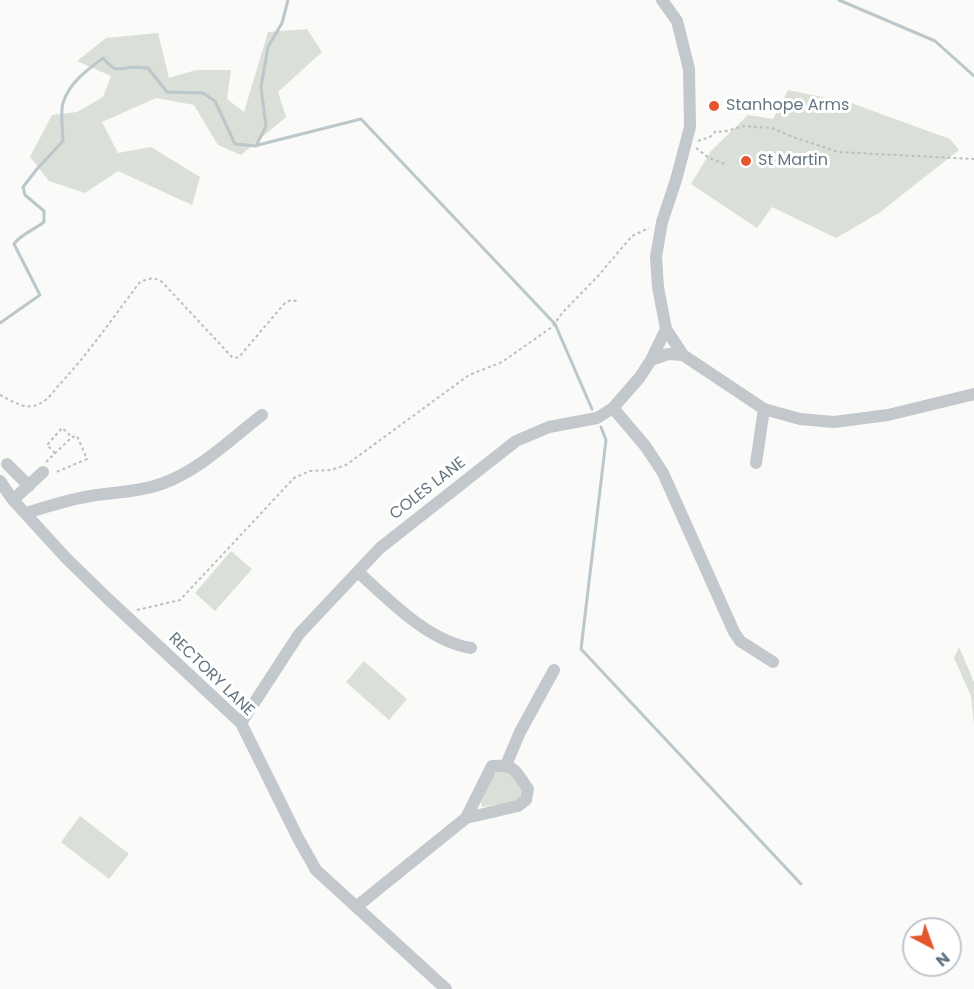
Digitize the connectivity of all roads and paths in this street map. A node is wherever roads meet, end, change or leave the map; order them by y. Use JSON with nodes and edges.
{"nodes":[{"id":1,"x":662,"y":0,"type":"edge"},
{"id":2,"x":686,"y":141,"type":"junction"},
{"id":3,"x":974,"y":159,"type":"edge"},
{"id":4,"x":725,"y":164,"type":"dead end"},
{"id":5,"x":662,"y":222,"type":"junction"},
{"id":6,"x":297,"y":301,"type":"dead end"},
{"id":7,"x":666,"y":329,"type":"junction"},
{"id":8,"x":683,"y":355,"type":"junction"},
{"id":9,"x":651,"y":360,"type":"junction"},
{"id":10,"x":974,"y":394,"type":"edge"},
{"id":11,"x":0,"y":395,"type":"edge"},
{"id":12,"x":613,"y":408,"type":"junction"},
{"id":13,"x":764,"y":409,"type":"junction"},
{"id":14,"x":262,"y":416,"type":"dead end"},
{"id":15,"x":72,"y":437,"type":"junction"},
{"id":16,"x":55,"y":453,"type":"junction"},
{"id":17,"x":756,"y":463,"type":"dead end"},
{"id":18,"x":7,"y":464,"type":"dead end"},
{"id":19,"x":41,"y":477,"type":"junction"},
{"id":20,"x":0,"y":482,"type":"edge"},
{"id":21,"x":13,"y":500,"type":"junction"},
{"id":22,"x":26,"y":513,"type":"junction"},
{"id":23,"x":358,"y":572,"type":"junction"},
{"id":24,"x":124,"y":614,"type":"junction"},
{"id":25,"x":472,"y":648,"type":"dead end"},
{"id":26,"x":772,"y":662,"type":"dead end"},
{"id":27,"x":554,"y":670,"type":"dead end"},
{"id":28,"x":241,"y":723,"type":"junction"},
{"id":29,"x":506,"y":765,"type":"junction"},
{"id":30,"x":466,"y":818,"type":"junction"},
{"id":31,"x":356,"y":907,"type":"junction"},
{"id":32,"x":446,"y":989,"type":"edge"}],
"edges":[{"from":1,"to":2,"type":"street"},
{"from":2,"to":3,"type":"path"},
{"from":2,"to":4,"type":"path"},
{"from":2,"to":5,"type":"street"},
{"from":5,"to":7,"type":"street"},
{"from":5,"to":24,"type":"path"},
{"from":6,"to":11,"type":"path"},
{"from":7,"to":8,"type":"street"},
{"from":7,"to":9,"type":"street","name":"COLES LANE"},
{"from":8,"to":9,"type":"street"},
{"from":8,"to":13,"type":"street"},
{"from":9,"to":12,"type":"street","name":"COLES LANE"},
{"from":10,"to":13,"type":"street"},
{"from":12,"to":23,"type":"street","name":"COLES LANE"},
{"from":12,"to":26,"type":"street"},
{"from":13,"to":17,"type":"street"},
{"from":14,"to":22,"type":"street"},
{"from":15,"to":16,"type":"path"},
{"from":15,"to":16,"type":"path"},
{"from":15,"to":19,"type":"path"},
{"from":16,"to":19,"type":"path"},
{"from":18,"to":19,"type":"street"},
{"from":19,"to":21,"type":"street"},
{"from":20,"to":21,"type":"street","name":"RECTORY LANE"},
{"from":21,"to":22,"type":"street","name":"RECTORY LANE"},
{"from":22,"to":24,"type":"street","name":"RECTORY LANE"},
{"from":23,"to":25,"type":"street"},
{"from":23,"to":28,"type":"street","name":"COLES LANE"},
{"from":24,"to":28,"type":"street","name":"RECTORY LANE"},
{"from":27,"to":29,"type":"street"},
{"from":28,"to":31,"type":"street","name":"RECTORY LANE"},
{"from":29,"to":30,"type":"street"},
{"from":29,"to":30,"type":"street"},
{"from":30,"to":31,"type":"street"},
{"from":31,"to":32,"type":"street","name":"RECTORY LANE"}]}
